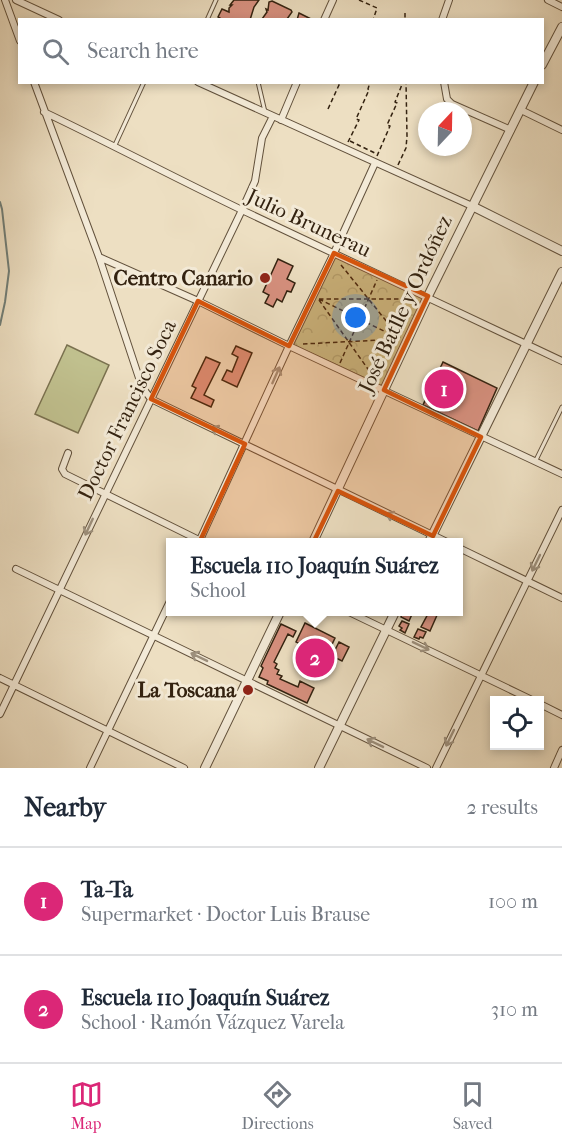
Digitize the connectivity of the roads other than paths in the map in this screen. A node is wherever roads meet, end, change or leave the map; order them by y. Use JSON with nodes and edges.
{"nodes":[{"id":1,"x":5,"y":0,"type":"edge"},
{"id":2,"x":16,"y":0,"type":"edge"},
{"id":3,"x":216,"y":0,"type":"edge"},
{"id":4,"x":332,"y":0,"type":"edge"},
{"id":5,"x":449,"y":0,"type":"edge"},
{"id":6,"x":548,"y":0,"type":"edge"},
{"id":7,"x":562,"y":7,"type":"edge"},
{"id":8,"x":55,"y":18,"type":"edge"},
{"id":9,"x":208,"y":18,"type":"edge"},
{"id":10,"x":325,"y":18,"type":"edge"},
{"id":11,"x":443,"y":18,"type":"edge"},
{"id":12,"x":562,"y":27,"type":"edge"},
{"id":13,"x":18,"y":36,"type":"edge"},
{"id":14,"x":544,"y":64,"type":"edge"},
{"id":15,"x":35,"y":84,"type":"edge"},
{"id":16,"x":143,"y":84,"type":"edge"},
{"id":17,"x":204,"y":84,"type":"edge"},
{"id":18,"x":258,"y":84,"type":"edge"},
{"id":19,"x":444,"y":84,"type":"edge"},
{"id":20,"x":533,"y":84,"type":"edge"},
{"id":21,"x":294,"y":85,"type":"edge"},
{"id":22,"x":520,"y":110,"type":"junction"},
{"id":23,"x":44,"y":111,"type":"junction"},
{"id":24,"x":265,"y":113,"type":"junction"},
{"id":25,"x":273,"y":116,"type":"junction"},
{"id":26,"x":281,"y":120,"type":"junction"},
{"id":27,"x":511,"y":130,"type":"junction"},
{"id":28,"x":562,"y":130,"type":"edge"},
{"id":29,"x":115,"y":145,"type":"junction"},
{"id":30,"x":375,"y":163,"type":"junction"},
{"id":31,"x":472,"y":206,"type":"junction"},
{"id":32,"x":242,"y":210,"type":"junction"},
{"id":33,"x":562,"y":250,"type":"edge"},
{"id":34,"x":334,"y":253,"type":"junction"},
{"id":35,"x":99,"y":257,"type":"junction"},
{"id":36,"x":562,"y":272,"type":"edge"},
{"id":37,"x":428,"y":296,"type":"junction"},
{"id":38,"x":198,"y":301,"type":"junction"},
{"id":39,"x":527,"y":344,"type":"junction"},
{"id":40,"x":289,"y":346,"type":"junction"},
{"id":41,"x":562,"y":361,"type":"edge"},
{"id":42,"x":384,"y":390,"type":"junction"},
{"id":43,"x":151,"y":399,"type":"junction"},
{"id":44,"x":562,"y":407,"type":"edge"},
{"id":45,"x":481,"y":436,"type":"junction"},
{"id":46,"x":245,"y":444,"type":"junction"},
{"id":47,"x":68,"y":453,"type":"dead end"},
{"id":48,"x":535,"y":462,"type":"junction"},
{"id":49,"x":562,"y":474,"type":"edge"},
{"id":50,"x":338,"y":491,"type":"junction"},
{"id":51,"x":105,"y":494,"type":"junction"},
{"id":52,"x":562,"y":510,"type":"edge"},
{"id":53,"x":193,"y":538,"type":"edge"},
{"id":54,"x":203,"y":538,"type":"edge"},
{"id":55,"x":316,"y":538,"type":"edge"},
{"id":56,"x":429,"y":538,"type":"edge"},
{"id":57,"x":431,"y":538,"type":"edge"},
{"id":58,"x":463,"y":550,"type":"edge"},
{"id":59,"x":16,"y":569,"type":"dead end"},
{"id":60,"x":527,"y":581,"type":"junction"},
{"id":61,"x":60,"y":590,"type":"junction"},
{"id":62,"x":562,"y":598,"type":"edge"},
{"id":63,"x":166,"y":609,"type":"edge"},
{"id":64,"x":278,"y":616,"type":"edge"},
{"id":65,"x":358,"y":616,"type":"edge"},
{"id":66,"x":393,"y":616,"type":"edge"},
{"id":67,"x":387,"y":629,"type":"junction"},
{"id":68,"x":153,"y":634,"type":"junction"},
{"id":69,"x":481,"y":676,"type":"junction"},
{"id":70,"x":0,"y":678,"type":"edge"},
{"id":71,"x":247,"y":681,"type":"junction"},
{"id":72,"x":14,"y":685,"type":"junction"},
{"id":73,"x":524,"y":696,"type":"edge"},
{"id":74,"x":544,"y":706,"type":"edge"},
{"id":75,"x":0,"y":714,"type":"edge"},
{"id":76,"x":562,"y":715,"type":"edge"},
{"id":77,"x":340,"y":726,"type":"junction"},
{"id":78,"x":107,"y":730,"type":"junction"},
{"id":79,"x":562,"y":750,"type":"edge"},
{"id":80,"x":90,"y":768,"type":"edge"},
{"id":81,"x":184,"y":768,"type":"edge"},
{"id":82,"x":205,"y":768,"type":"edge"},
{"id":83,"x":319,"y":768,"type":"edge"},
{"id":84,"x":427,"y":768,"type":"edge"},
{"id":85,"x":436,"y":768,"type":"edge"},
{"id":86,"x":554,"y":768,"type":"edge"}],
"edges":[{"from":1,"to":13,"type":"street"},
{"from":2,"to":8,"type":"street"},
{"from":3,"to":9,"type":"lane"},
{"from":4,"to":10,"type":"street"},
{"from":5,"to":11,"type":"street"},
{"from":6,"to":7,"type":"street"},
{"from":12,"to":14,"type":"street"},
{"from":15,"to":23,"type":"street"},
{"from":16,"to":29,"type":"lane"},
{"from":17,"to":24,"type":"street"},
{"from":18,"to":24,"type":"lane"},
{"from":19,"to":27,"type":"street"},
{"from":20,"to":22,"type":"street","name":"José Batlle y Ordóñez"},
{"from":21,"to":26,"type":"street"},
{"from":22,"to":27,"type":"street","name":"José Batlle y Ordóñez"},
{"from":22,"to":28,"type":"street"},
{"from":23,"to":29,"type":"street","name":"Julio Brunerau"},
{"from":23,"to":35,"type":"street"},
{"from":24,"to":25,"type":"street"},
{"from":25,"to":26,"type":"street"},
{"from":25,"to":32,"type":"street","name":"Doctor Francisco Soca"},
{"from":26,"to":30,"type":"street"},
{"from":27,"to":31,"type":"street","name":"José Batlle y Ordóñez"},
{"from":29,"to":32,"type":"street","name":"Julio Brunerau"},
{"from":30,"to":31,"type":"street"},
{"from":30,"to":34,"type":"street"},
{"from":31,"to":33,"type":"street"},
{"from":31,"to":37,"type":"street","name":"José Batlle y Ordóñez"},
{"from":32,"to":34,"type":"street","name":"Julio Brunerau"},
{"from":32,"to":38,"type":"street","name":"Doctor Francisco Soca"},
{"from":34,"to":37,"type":"street","name":"Julio Brunerau"},
{"from":34,"to":40,"type":"street"},
{"from":35,"to":38,"type":"street"},
{"from":35,"to":43,"type":"street"},
{"from":36,"to":39,"type":"street"},
{"from":37,"to":39,"type":"street","name":"Julio Brunerau"},
{"from":37,"to":42,"type":"street","name":"José Batlle y Ordóñez"},
{"from":38,"to":40,"type":"street"},
{"from":38,"to":43,"type":"street","name":"Doctor Francisco Soca"},
{"from":39,"to":41,"type":"street","name":"Julio Brunerau"},
{"from":39,"to":45,"type":"street"},
{"from":40,"to":42,"type":"street"},
{"from":46,"to":40,"type":"street","one_way":true},
{"from":42,"to":45,"type":"street"},
{"from":42,"to":50,"type":"street","name":"José Batlle y Ordóñez"},
{"from":46,"to":43,"type":"street","one_way":true},
{"from":43,"to":51,"type":"street","name":"Doctor Francisco Soca"},
{"from":44,"to":48,"type":"lane"},
{"from":45,"to":48,"type":"street"},
{"from":45,"to":57,"type":"street"},
{"from":46,"to":50,"type":"street"},
{"from":46,"to":54,"type":"street"},
{"from":47,"to":51,"type":"street"},
{"from":48,"to":49,"type":"street"},
{"from":50,"to":55,"type":"street","name":"José Batlle y Ordóñez"},
{"from":56,"to":50,"type":"street","one_way":true},
{"from":51,"to":53,"type":"street"},
{"from":51,"to":61,"type":"street","name":"Doctor Francisco Soca","one_way":true},
{"from":52,"to":60,"type":"street","one_way":true},
{"from":58,"to":60,"type":"street"},
{"from":59,"to":61,"type":"street"},
{"from":60,"to":62,"type":"street"},
{"from":60,"to":69,"type":"street"},
{"from":61,"to":68,"type":"street"},
{"from":61,"to":72,"type":"street","name":"Doctor Francisco Soca"},
{"from":63,"to":68,"type":"street"},
{"from":64,"to":71,"type":"street"},
{"from":65,"to":67,"type":"street"},
{"from":66,"to":67,"type":"street"},
{"from":67,"to":69,"type":"street","one_way":true},
{"from":67,"to":77,"type":"street"},
{"from":71,"to":68,"type":"street","one_way":true},
{"from":68,"to":78,"type":"street"},
{"from":69,"to":73,"type":"street"},
{"from":69,"to":85,"type":"street","one_way":true},
{"from":70,"to":72,"type":"street"},
{"from":71,"to":77,"type":"street"},
{"from":71,"to":82,"type":"street"},
{"from":72,"to":75,"type":"street","name":"Doctor Francisco Soca"},
{"from":72,"to":78,"type":"street"},
{"from":74,"to":76,"type":"street"},
{"from":77,"to":83,"type":"street"},
{"from":84,"to":77,"type":"street","one_way":true},
{"from":78,"to":80,"type":"street"},
{"from":78,"to":81,"type":"street"},
{"from":79,"to":86,"type":"street"}]}
